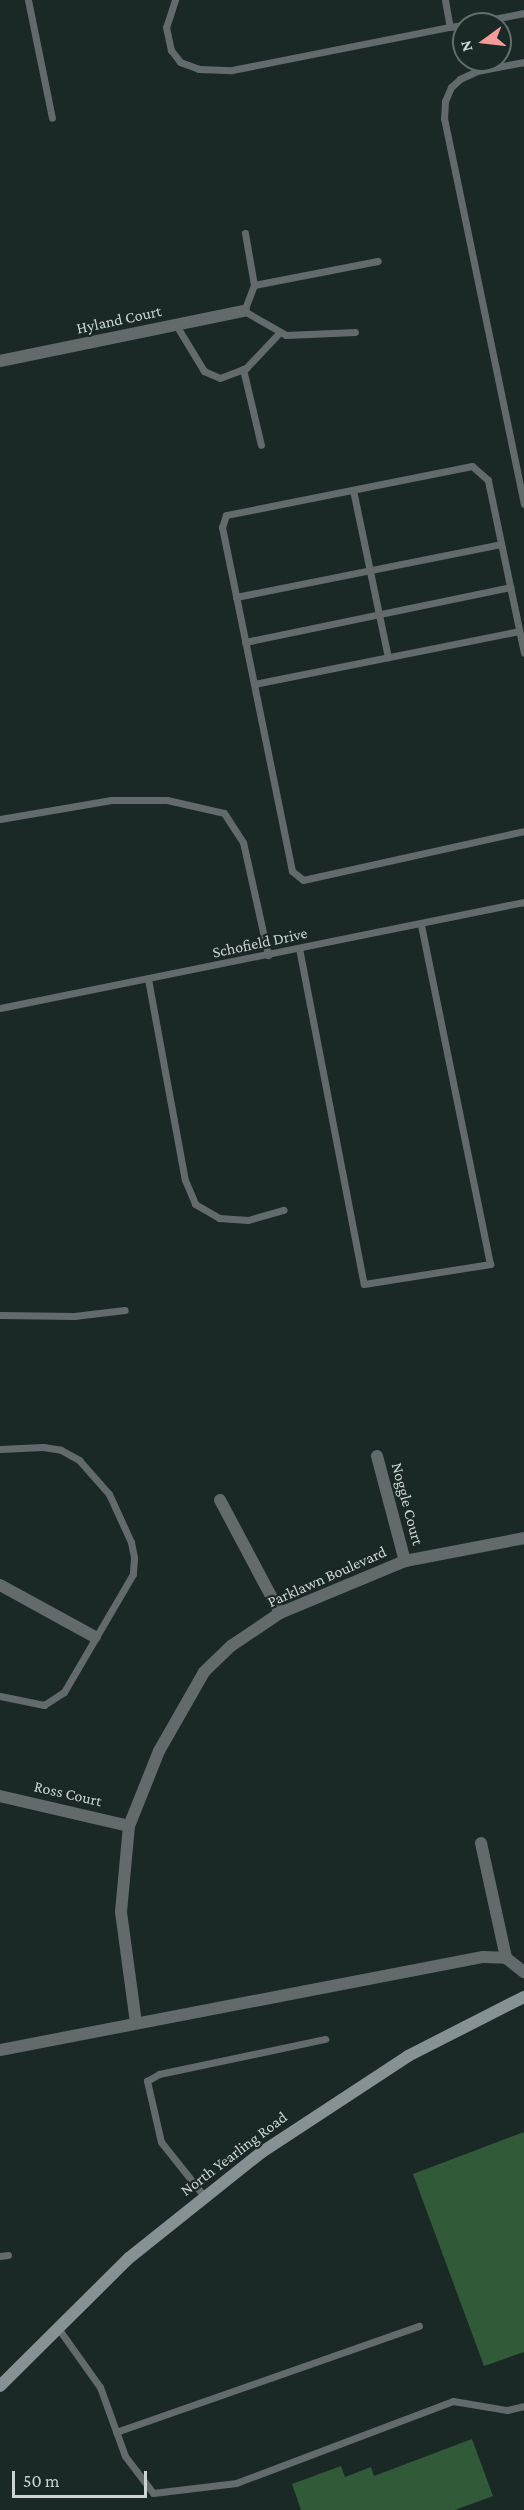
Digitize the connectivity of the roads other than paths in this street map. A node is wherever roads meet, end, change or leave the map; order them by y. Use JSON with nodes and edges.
{"nodes":[{"id":1,"x":28,"y":0,"type":"edge"},
{"id":2,"x":175,"y":0,"type":"edge"},
{"id":3,"x":445,"y":0,"type":"edge"},
{"id":4,"x":450,"y":27,"type":"joint"},
{"id":5,"x":524,"y":62,"type":"edge"},
{"id":6,"x":52,"y":118,"type":"dead end"},
{"id":7,"x":244,"y":233,"type":"dead end"},
{"id":8,"x":378,"y":261,"type":"dead end"},
{"id":9,"x":254,"y":285,"type":"junction"},
{"id":10,"x":244,"y":311,"type":"junction"},
{"id":11,"x":176,"y":325,"type":"junction"},
{"id":12,"x":355,"y":332,"type":"dead end"},
{"id":13,"x":279,"y":333,"type":"junction"},
{"id":14,"x":0,"y":361,"type":"edge"},
{"id":15,"x":243,"y":369,"type":"junction"},
{"id":16,"x":261,"y":445,"type":"dead end"},
{"id":17,"x":353,"y":490,"type":"junction"},
{"id":18,"x":524,"y":504,"type":"edge"},
{"id":19,"x":501,"y":544,"type":"junction"},
{"id":20,"x":370,"y":570,"type":"junction"},
{"id":21,"x":510,"y":587,"type":"junction"},
{"id":22,"x":236,"y":597,"type":"junction"},
{"id":23,"x":379,"y":614,"type":"junction"},
{"id":24,"x":519,"y":631,"type":"junction"},
{"id":25,"x":245,"y":642,"type":"junction"},
{"id":26,"x":524,"y":653,"type":"edge"},
{"id":27,"x":388,"y":657,"type":"junction"},
{"id":28,"x":254,"y":684,"type":"junction"},
{"id":29,"x":0,"y":819,"type":"edge"},
{"id":30,"x":524,"y":831,"type":"edge"},
{"id":31,"x":524,"y":902,"type":"edge"},
{"id":32,"x":421,"y":924,"type":"junction"},
{"id":33,"x":299,"y":948,"type":"junction"},
{"id":34,"x":268,"y":955,"type":"junction"},
{"id":35,"x":148,"y":979,"type":"junction"},
{"id":36,"x":0,"y":1008,"type":"edge"},
{"id":37,"x":284,"y":1210,"type":"dead end"},
{"id":38,"x":125,"y":1310,"type":"dead end"},
{"id":39,"x":0,"y":1315,"type":"edge"},
{"id":40,"x":0,"y":1449,"type":"edge"},
{"id":41,"x":377,"y":1456,"type":"dead end"},
{"id":42,"x":220,"y":1500,"type":"dead end"},
{"id":43,"x":524,"y":1538,"type":"edge"},
{"id":44,"x":405,"y":1561,"type":"junction"},
{"id":45,"x":0,"y":1585,"type":"edge"},
{"id":46,"x":280,"y":1613,"type":"junction"},
{"id":47,"x":95,"y":1637,"type":"junction"},
{"id":48,"x":0,"y":1696,"type":"edge"},
{"id":49,"x":0,"y":1796,"type":"edge"},
{"id":50,"x":129,"y":1826,"type":"junction"},
{"id":51,"x":481,"y":1843,"type":"dead end"},
{"id":52,"x":506,"y":1958,"type":"junction"},
{"id":53,"x":524,"y":1972,"type":"edge"},
{"id":54,"x":524,"y":1997,"type":"edge"},
{"id":55,"x":136,"y":2024,"type":"junction"},
{"id":56,"x":325,"y":2039,"type":"dead end"},
{"id":57,"x":0,"y":2050,"type":"edge"},
{"id":58,"x":204,"y":2196,"type":"junction"},
{"id":59,"x":419,"y":2326,"type":"dead end"},
{"id":60,"x":58,"y":2328,"type":"junction"},
{"id":61,"x":0,"y":2386,"type":"edge"},
{"id":62,"x":524,"y":2406,"type":"edge"},
{"id":63,"x":116,"y":2432,"type":"junction"}],
"edges":[{"from":1,"to":6,"type":"lane"},
{"from":2,"to":4,"type":"lane"},
{"from":3,"to":4,"type":"lane"},
{"from":5,"to":18,"type":"lane"},
{"from":7,"to":9,"type":"lane"},
{"from":8,"to":9,"type":"lane"},
{"from":9,"to":10,"type":"lane"},
{"from":10,"to":11,"type":"street","name":"Hyland Court"},
{"from":10,"to":13,"type":"lane"},
{"from":11,"to":14,"type":"street","name":"Hyland Court"},
{"from":11,"to":15,"type":"lane"},
{"from":12,"to":13,"type":"lane"},
{"from":13,"to":15,"type":"lane"},
{"from":15,"to":16,"type":"lane"},
{"from":17,"to":19,"type":"lane"},
{"from":17,"to":20,"type":"lane"},
{"from":17,"to":22,"type":"lane"},
{"from":19,"to":20,"type":"lane"},
{"from":19,"to":21,"type":"lane"},
{"from":20,"to":22,"type":"lane"},
{"from":20,"to":23,"type":"lane"},
{"from":21,"to":23,"type":"lane"},
{"from":21,"to":24,"type":"lane"},
{"from":22,"to":25,"type":"lane"},
{"from":23,"to":25,"type":"lane"},
{"from":23,"to":27,"type":"lane"},
{"from":24,"to":26,"type":"lane"},
{"from":24,"to":27,"type":"lane"},
{"from":25,"to":28,"type":"lane"},
{"from":27,"to":28,"type":"lane"},
{"from":28,"to":30,"type":"lane"},
{"from":29,"to":34,"type":"lane"},
{"from":31,"to":32,"type":"lane","name":"Schofield Drive"},
{"from":32,"to":33,"type":"lane","name":"Schofield Drive"},
{"from":32,"to":33,"type":"lane"},
{"from":33,"to":34,"type":"lane","name":"Schofield Drive"},
{"from":34,"to":35,"type":"lane","name":"Schofield Drive"},
{"from":35,"to":36,"type":"lane","name":"Schofield Drive"},
{"from":35,"to":37,"type":"lane"},
{"from":38,"to":39,"type":"lane"},
{"from":40,"to":47,"type":"lane"},
{"from":41,"to":44,"type":"street","name":"Noggle Court"},
{"from":42,"to":46,"type":"street"},
{"from":43,"to":44,"type":"street","name":"Parklawn Boulevard"},
{"from":44,"to":46,"type":"street","name":"Parklawn Boulevard"},
{"from":45,"to":47,"type":"street"},
{"from":46,"to":50,"type":"street","name":"Parklawn Boulevard"},
{"from":47,"to":48,"type":"lane"},
{"from":49,"to":50,"type":"street","name":"Ross Court"},
{"from":50,"to":55,"type":"street","name":"Parklawn Boulevard"},
{"from":51,"to":52,"type":"street"},
{"from":52,"to":53,"type":"street"},
{"from":52,"to":55,"type":"street"},
{"from":54,"to":58,"type":"main road","name":"North Yearling Road"},
{"from":55,"to":57,"type":"street"},
{"from":56,"to":58,"type":"lane"},
{"from":58,"to":60,"type":"main road","name":"North Yearling Road"},
{"from":59,"to":63,"type":"lane"},
{"from":60,"to":61,"type":"main road","name":"North Yearling Road"},
{"from":60,"to":63,"type":"lane"},
{"from":62,"to":63,"type":"lane"}]}
